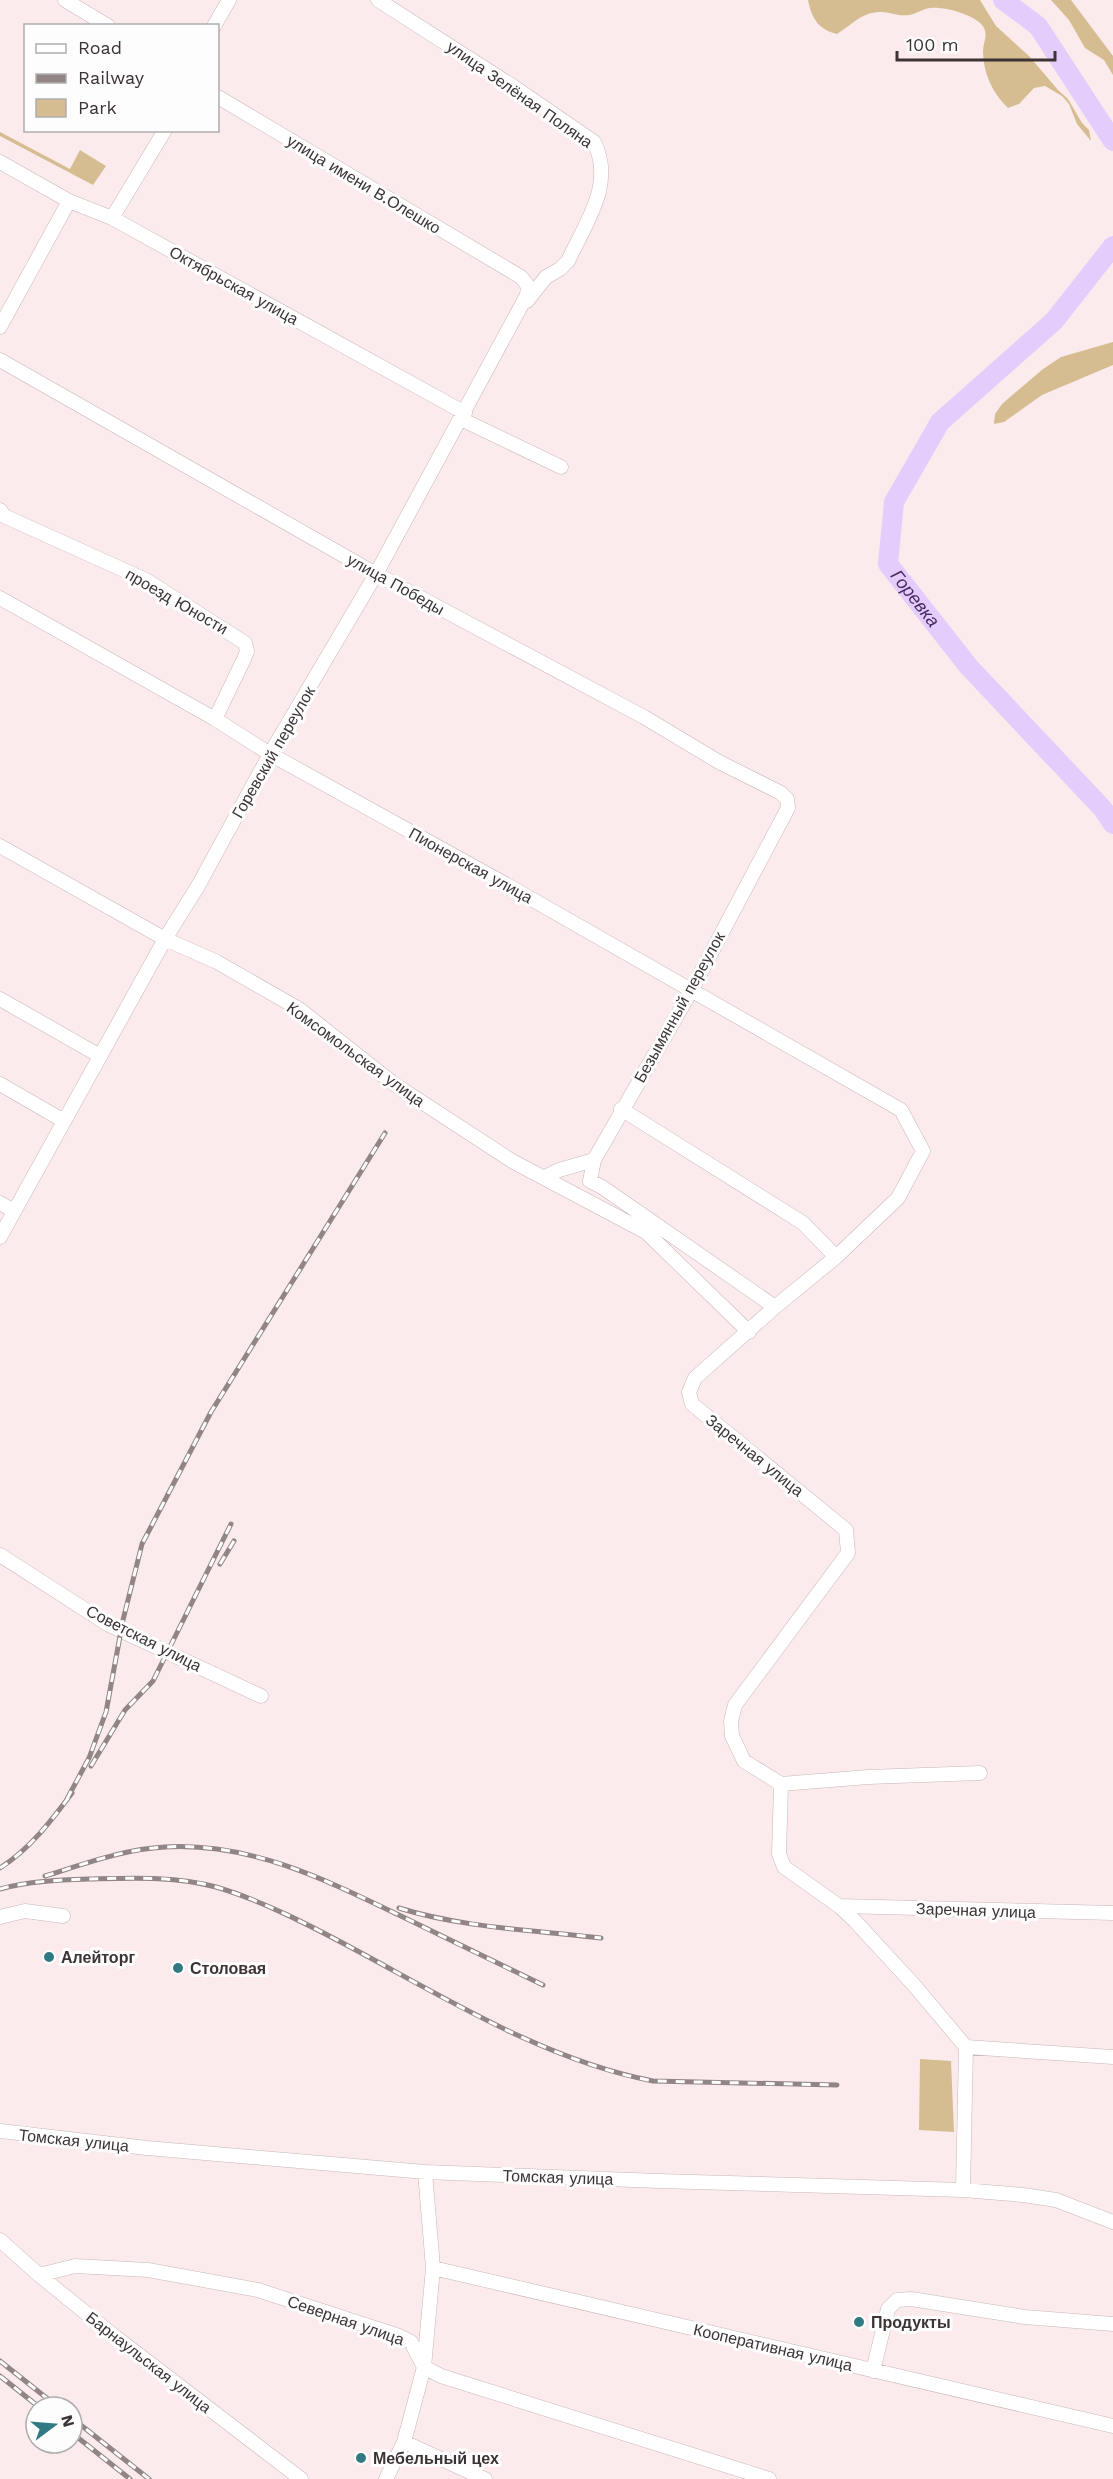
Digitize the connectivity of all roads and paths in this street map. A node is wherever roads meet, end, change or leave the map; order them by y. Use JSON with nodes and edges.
{"nodes":[{"id":1,"x":65,"y":0,"type":"edge"},
{"id":2,"x":229,"y":0,"type":"edge"},
{"id":3,"x":378,"y":0,"type":"edge"},
{"id":4,"x":105,"y":24,"type":"edge"},
{"id":5,"x":215,"y":24,"type":"edge"},
{"id":6,"x":219,"y":98,"type":"edge"},
{"id":7,"x":164,"y":132,"type":"edge"},
{"id":8,"x":0,"y":162,"type":"edge"},
{"id":9,"x":69,"y":201,"type":"junction"},
{"id":10,"x":112,"y":218,"type":"junction"},
{"id":11,"x":525,"y":304,"type":"junction"},
{"id":12,"x":0,"y":327,"type":"edge"},
{"id":13,"x":0,"y":360,"type":"edge"},
{"id":14,"x":463,"y":416,"type":"junction"},
{"id":15,"x":561,"y":467,"type":"dead end"},
{"id":16,"x":0,"y":510,"type":"edge"},
{"id":17,"x":376,"y":574,"type":"junction"},
{"id":18,"x":0,"y":598,"type":"edge"},
{"id":19,"x":215,"y":719,"type":"junction"},
{"id":20,"x":270,"y":754,"type":"junction"},
{"id":21,"x":788,"y":808,"type":"joint"},
{"id":22,"x":0,"y":846,"type":"edge"},
{"id":23,"x":165,"y":939,"type":"junction"},
{"id":24,"x":691,"y":991,"type":"junction"},
{"id":25,"x":0,"y":999,"type":"edge"},
{"id":26,"x":100,"y":1056,"type":"junction"},
{"id":27,"x":0,"y":1084,"type":"edge"},
{"id":28,"x":621,"y":1109,"type":"junction"},
{"id":29,"x":64,"y":1121,"type":"junction"},
{"id":30,"x":922,"y":1151,"type":"joint"},
{"id":31,"x":594,"y":1160,"type":"junction"},
{"id":32,"x":545,"y":1177,"type":"junction"},
{"id":33,"x":0,"y":1203,"type":"edge"},
{"id":34,"x":14,"y":1211,"type":"junction"},
{"id":35,"x":0,"y":1237,"type":"edge"},
{"id":36,"x":836,"y":1257,"type":"junction"},
{"id":37,"x":776,"y":1307,"type":"junction"},
{"id":38,"x":749,"y":1332,"type":"junction"},
{"id":39,"x":0,"y":1555,"type":"edge"},
{"id":40,"x":261,"y":1696,"type":"dead end"},
{"id":41,"x":980,"y":1773,"type":"dead end"},
{"id":42,"x":781,"y":1784,"type":"junction"},
{"id":43,"x":839,"y":1906,"type":"junction"},
{"id":44,"x":1113,"y":1913,"type":"edge"},
{"id":45,"x":63,"y":1916,"type":"dead end"},
{"id":46,"x":0,"y":1917,"type":"edge"},
{"id":47,"x":966,"y":2047,"type":"junction"},
{"id":48,"x":1113,"y":2057,"type":"edge"},
{"id":49,"x":0,"y":2131,"type":"edge"},
{"id":50,"x":425,"y":2172,"type":"junction"},
{"id":51,"x":963,"y":2190,"type":"junction"},
{"id":52,"x":1113,"y":2222,"type":"edge"},
{"id":53,"x":0,"y":2240,"type":"edge"},
{"id":54,"x":433,"y":2268,"type":"junction"},
{"id":55,"x":39,"y":2276,"type":"junction"},
{"id":56,"x":1113,"y":2324,"type":"edge"},
{"id":57,"x":424,"y":2367,"type":"junction"},
{"id":58,"x":873,"y":2371,"type":"junction"},
{"id":59,"x":1113,"y":2426,"type":"edge"},
{"id":60,"x":405,"y":2442,"type":"junction"},
{"id":61,"x":301,"y":2479,"type":"edge"},
{"id":62,"x":386,"y":2479,"type":"edge"},
{"id":63,"x":485,"y":2479,"type":"edge"},
{"id":64,"x":769,"y":2479,"type":"edge"}],
"edges":[{"from":1,"to":4,"type":"street"},
{"from":2,"to":5,"type":"street"},
{"from":3,"to":11,"type":"street","name":"улица Зелёная Поляна"},
{"from":6,"to":11,"type":"street","name":"улица имени В.Олешко"},
{"from":7,"to":10,"type":"street"},
{"from":8,"to":9,"type":"street","name":"Октябрьская улица"},
{"from":9,"to":10,"type":"street","name":"Октябрьская улица"},
{"from":9,"to":12,"type":"street"},
{"from":10,"to":14,"type":"street","name":"Октябрьская улица"},
{"from":11,"to":14,"type":"street","name":"Горевский переулок"},
{"from":13,"to":17,"type":"street","name":"улица Победы"},
{"from":14,"to":15,"type":"street","name":"Октябрьская улица"},
{"from":14,"to":17,"type":"street","name":"Горевский переулок"},
{"from":16,"to":19,"type":"street","name":"проезд Юности"},
{"from":17,"to":20,"type":"street","name":"Горевский переулок"},
{"from":17,"to":21,"type":"street","name":"улица Победы"},
{"from":18,"to":19,"type":"street","name":"Пионерская улица"},
{"from":19,"to":20,"type":"street","name":"Пионерская улица"},
{"from":20,"to":23,"type":"street","name":"Горевский переулок"},
{"from":20,"to":24,"type":"street","name":"Пионерская улица"},
{"from":21,"to":24,"type":"street","name":"Безымянный переулок"},
{"from":22,"to":23,"type":"street","name":"Комсомольская улица"},
{"from":23,"to":26,"type":"street","name":"Горевский переулок"},
{"from":23,"to":32,"type":"street","name":"Комсомольская улица"},
{"from":24,"to":28,"type":"street","name":"Безымянный переулок"},
{"from":24,"to":30,"type":"street","name":"Пионерская улица"},
{"from":25,"to":26,"type":"street"},
{"from":26,"to":29,"type":"street","name":"Горевский переулок"},
{"from":27,"to":29,"type":"street"},
{"from":28,"to":31,"type":"street","name":"Безымянный переулок"},
{"from":28,"to":36,"type":"street"},
{"from":29,"to":34,"type":"street","name":"Горевский переулок"},
{"from":30,"to":36,"type":"street","name":"Заречная улица"},
{"from":31,"to":32,"type":"street"},
{"from":31,"to":37,"type":"street"},
{"from":32,"to":38,"type":"street","name":"Комсомольская улица"},
{"from":33,"to":34,"type":"street"},
{"from":34,"to":35,"type":"street","name":"Горевский переулок"},
{"from":36,"to":37,"type":"street","name":"Заречная улица"},
{"from":37,"to":38,"type":"street","name":"Заречная улица"},
{"from":38,"to":42,"type":"street","name":"Заречная улица"},
{"from":39,"to":40,"type":"street","name":"Советская улица"},
{"from":41,"to":42,"type":"street"},
{"from":42,"to":43,"type":"street"},
{"from":43,"to":44,"type":"street","name":"Заречная улица"},
{"from":43,"to":47,"type":"street"},
{"from":45,"to":46,"type":"street"},
{"from":47,"to":48,"type":"street"},
{"from":47,"to":51,"type":"street"},
{"from":49,"to":50,"type":"street","name":"Томская улица"},
{"from":50,"to":51,"type":"street","name":"Томская улица"},
{"from":50,"to":54,"type":"street"},
{"from":51,"to":52,"type":"street","name":"Томская улица"},
{"from":53,"to":55,"type":"street","name":"Барнаульская улица"},
{"from":54,"to":57,"type":"street"},
{"from":54,"to":58,"type":"street","name":"Кооперативная улица"},
{"from":55,"to":57,"type":"street","name":"Северная улица"},
{"from":55,"to":61,"type":"street","name":"Барнаульская улица"},
{"from":56,"to":58,"type":"street"},
{"from":57,"to":60,"type":"street"},
{"from":57,"to":64,"type":"street"},
{"from":58,"to":59,"type":"street","name":"Кооперативная улица"},
{"from":60,"to":62,"type":"street"},
{"from":60,"to":63,"type":"street"}]}
